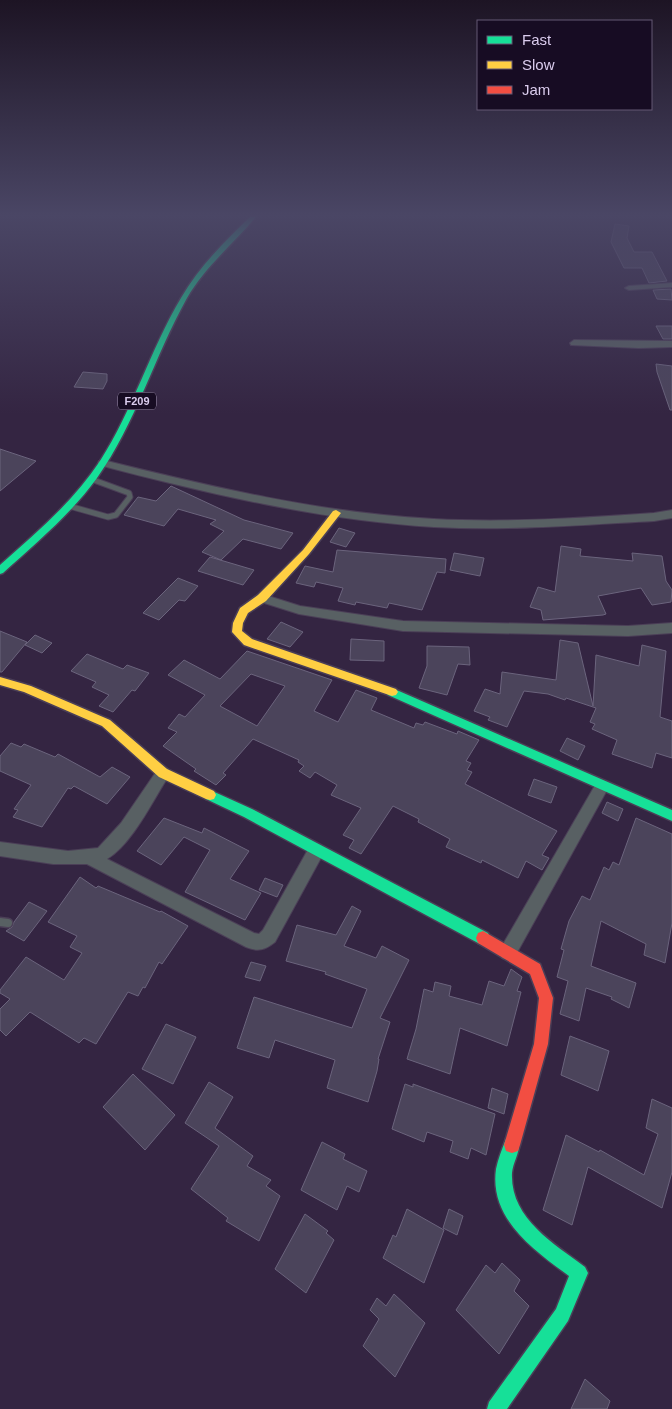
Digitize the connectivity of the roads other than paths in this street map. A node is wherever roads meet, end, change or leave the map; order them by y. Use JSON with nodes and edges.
{"nodes":[{"id":1,"x":194,"y":283,"type":"edge"},
{"id":2,"x":672,"y":285,"type":"edge"},
{"id":3,"x":629,"y":288,"type":"dead end"},
{"id":4,"x":574,"y":343,"type":"dead end"},
{"id":5,"x":672,"y":344,"type":"edge"},
{"id":6,"x":103,"y":463,"type":"junction"},
{"id":7,"x":90,"y":479,"type":"junction"},
{"id":8,"x":69,"y":506,"type":"junction"},
{"id":9,"x":336,"y":513,"type":"junction"},
{"id":10,"x":672,"y":514,"type":"edge"},
{"id":11,"x":0,"y":571,"type":"edge"},
{"id":12,"x":262,"y":598,"type":"junction"},
{"id":13,"x":672,"y":628,"type":"edge"},
{"id":14,"x":0,"y":681,"type":"edge"},
{"id":15,"x":163,"y":773,"type":"junction"},
{"id":16,"x":602,"y":786,"type":"junction"},
{"id":17,"x":672,"y":816,"type":"edge"},
{"id":18,"x":0,"y":849,"type":"edge"},
{"id":19,"x":316,"y":851,"type":"junction"},
{"id":20,"x":88,"y":857,"type":"junction"},
{"id":21,"x":508,"y":952,"type":"junction"},
{"id":22,"x":496,"y":1409,"type":"edge"}],
"edges":[{"from":1,"to":6,"type":"street","number":"F209"},
{"from":2,"to":3,"type":"street"},
{"from":4,"to":5,"type":"street"},
{"from":6,"to":7,"type":"street","number":"F209"},
{"from":6,"to":9,"type":"street"},
{"from":7,"to":8,"type":"street","number":"F209"},
{"from":7,"to":8,"type":"lane"},
{"from":8,"to":11,"type":"street","number":"F209"},
{"from":9,"to":10,"type":"street"},
{"from":9,"to":12,"type":"street"},
{"from":12,"to":13,"type":"street"},
{"from":12,"to":16,"type":"street"},
{"from":14,"to":15,"type":"street"},
{"from":15,"to":19,"type":"street"},
{"from":15,"to":20,"type":"street"},
{"from":16,"to":17,"type":"street"},
{"from":16,"to":21,"type":"street"},
{"from":18,"to":20,"type":"street"},
{"from":19,"to":20,"type":"street"},
{"from":19,"to":21,"type":"street"},
{"from":21,"to":22,"type":"street"}]}
